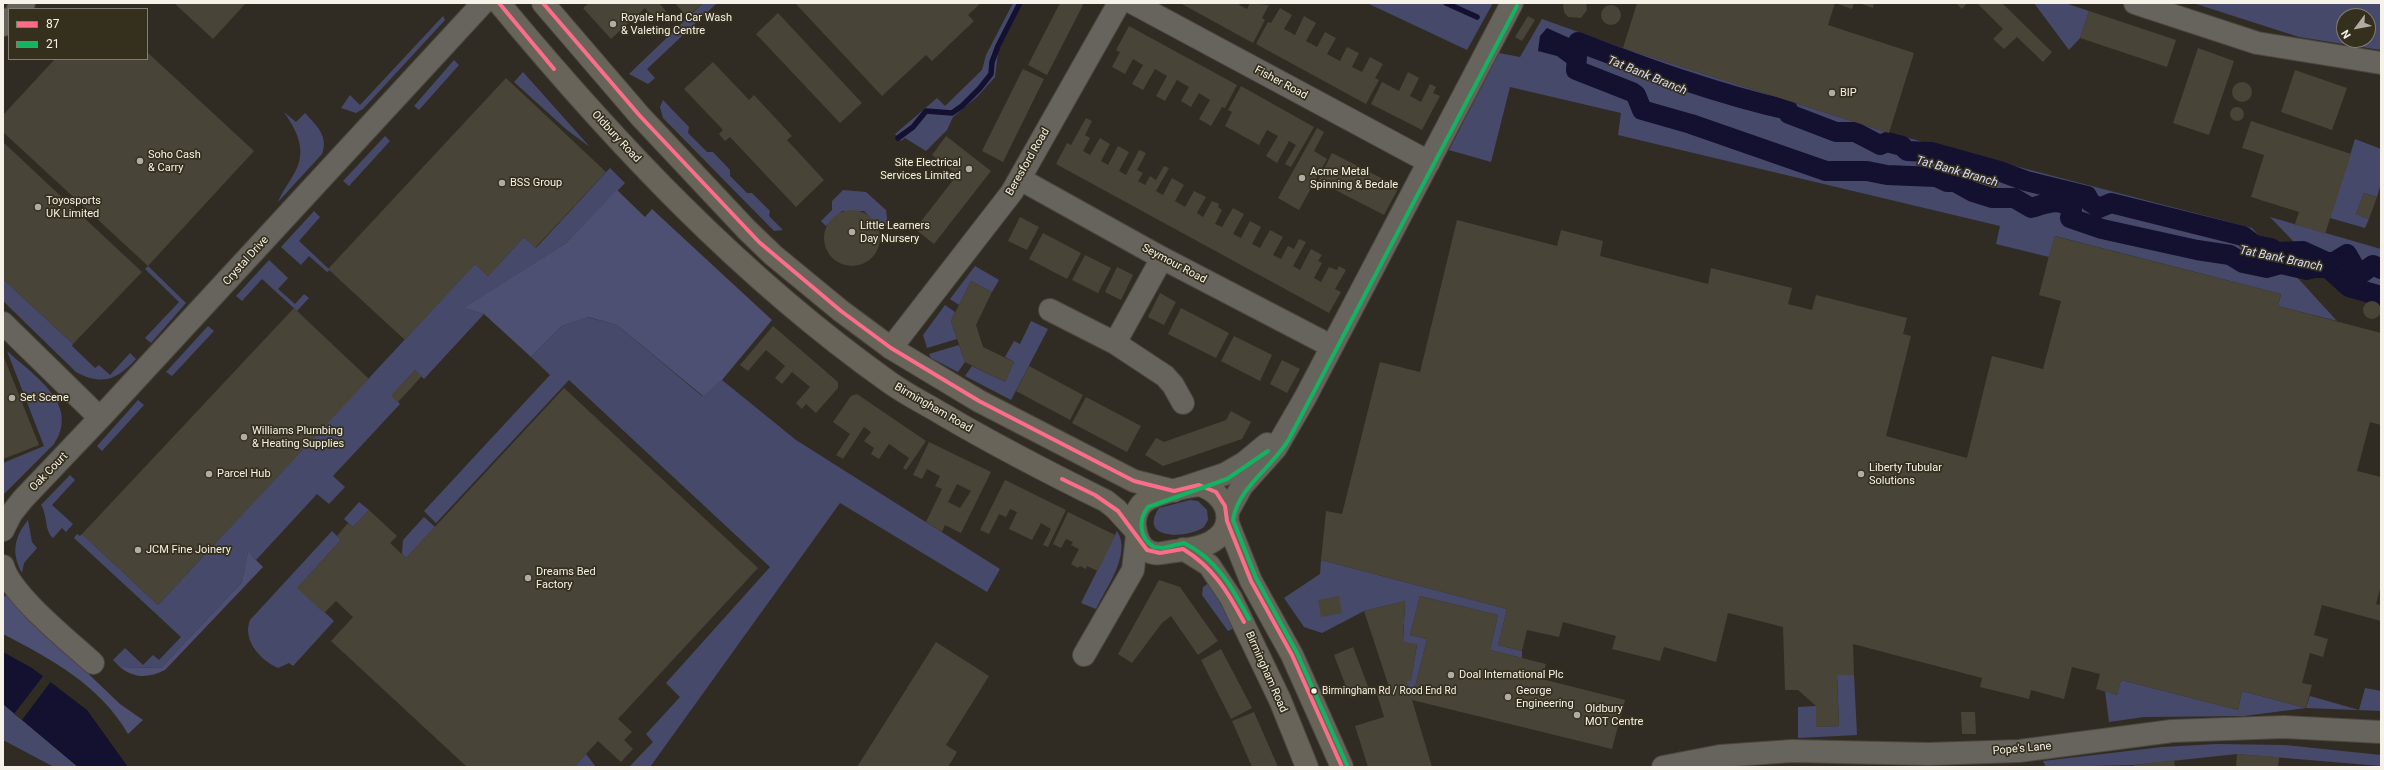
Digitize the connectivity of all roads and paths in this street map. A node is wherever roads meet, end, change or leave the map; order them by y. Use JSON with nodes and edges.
{"nodes":[{"id":1,"x":483,"y":3,"type":"edge"},
{"id":2,"x":499,"y":3,"type":"edge"},
{"id":3,"x":543,"y":3,"type":"edge"},
{"id":4,"x":1119,"y":3,"type":"edge"},
{"id":5,"x":1133,"y":3,"type":"edge"},
{"id":6,"x":1512,"y":3,"type":"edge"},
{"id":7,"x":2135,"y":3,"type":"edge"},
{"id":8,"x":2381,"y":63,"type":"edge"},
{"id":9,"x":1429,"y":162,"type":"junction"},
{"id":10,"x":1020,"y":179,"type":"junction"},
{"id":11,"x":1162,"y":258,"type":"junction"},
{"id":12,"x":743,"y":262,"type":"joint"},
{"id":13,"x":1050,"y":310,"type":"dead end"},
{"id":14,"x":3,"y":323,"type":"edge"},
{"id":15,"x":1115,"y":343,"type":"junction"},
{"id":16,"x":1331,"y":346,"type":"junction"},
{"id":17,"x":890,"y":348,"type":"junction"},
{"id":18,"x":1183,"y":403,"type":"dead end"},
{"id":19,"x":100,"y":418,"type":"junction"},
{"id":20,"x":1287,"y":428,"type":"junction"},
{"id":21,"x":1180,"y":489,"type":"junction"},
{"id":22,"x":1227,"y":517,"type":"junction"},
{"id":23,"x":3,"y":530,"type":"edge"},
{"id":24,"x":1136,"y":534,"type":"junction"},
{"id":25,"x":1183,"y":549,"type":"junction"},
{"id":26,"x":1161,"y":553,"type":"junction"},
{"id":27,"x":3,"y":566,"type":"edge"},
{"id":28,"x":1133,"y":570,"type":"junction"},
{"id":29,"x":1084,"y":655,"type":"dead end"},
{"id":30,"x":93,"y":663,"type":"dead end"},
{"id":31,"x":2381,"y":732,"type":"edge"},
{"id":32,"x":2025,"y":759,"type":"edge"},
{"id":33,"x":1307,"y":767,"type":"edge"},
{"id":34,"x":1342,"y":767,"type":"edge"},
{"id":35,"x":1663,"y":767,"type":"edge"}],
"edges":[{"from":1,"to":19,"type":"street","name":"Crystal Drive"},
{"from":2,"to":12,"type":"main road","name":"Oldbury Road"},
{"from":3,"to":17,"type":"main road"},
{"from":4,"to":10,"type":"street","name":"Beresford Road"},
{"from":5,"to":9,"type":"street","name":"Fisher Road"},
{"from":6,"to":9,"type":"street"},
{"from":7,"to":8,"type":"street"},
{"from":9,"to":16,"type":"street"},
{"from":10,"to":11,"type":"street","name":"Seymour Road"},
{"from":10,"to":17,"type":"street","name":"Beresford Road"},
{"from":11,"to":15,"type":"street"},
{"from":11,"to":16,"type":"street","name":"Seymour Road"},
{"from":12,"to":24,"type":"main road","name":"Birmingham Road"},
{"from":13,"to":15,"type":"street"},
{"from":14,"to":19,"type":"street"},
{"from":15,"to":18,"type":"street"},
{"from":16,"to":20,"type":"street"},
{"from":17,"to":21,"type":"main road"},
{"from":19,"to":23,"type":"street","name":"Oak Court"},
{"from":20,"to":21,"type":"street"},
{"from":20,"to":22,"type":"street"},
{"from":21,"to":22,"type":"main road"},
{"from":21,"to":24,"type":"main road"},
{"from":22,"to":25,"type":"main road"},
{"from":22,"to":34,"type":"main road"},
{"from":24,"to":26,"type":"main road","name":"Birmingham Road"},
{"from":24,"to":28,"type":"street"},
{"from":25,"to":26,"type":"main road"},
{"from":25,"to":33,"type":"main road","name":"Birmingham Road"},
{"from":26,"to":28,"type":"street"},
{"from":27,"to":30,"type":"street"},
{"from":28,"to":29,"type":"street"},
{"from":31,"to":32,"type":"street","name":"Pope's Lane"},
{"from":32,"to":35,"type":"street","name":"Pope's Lane"}]}
